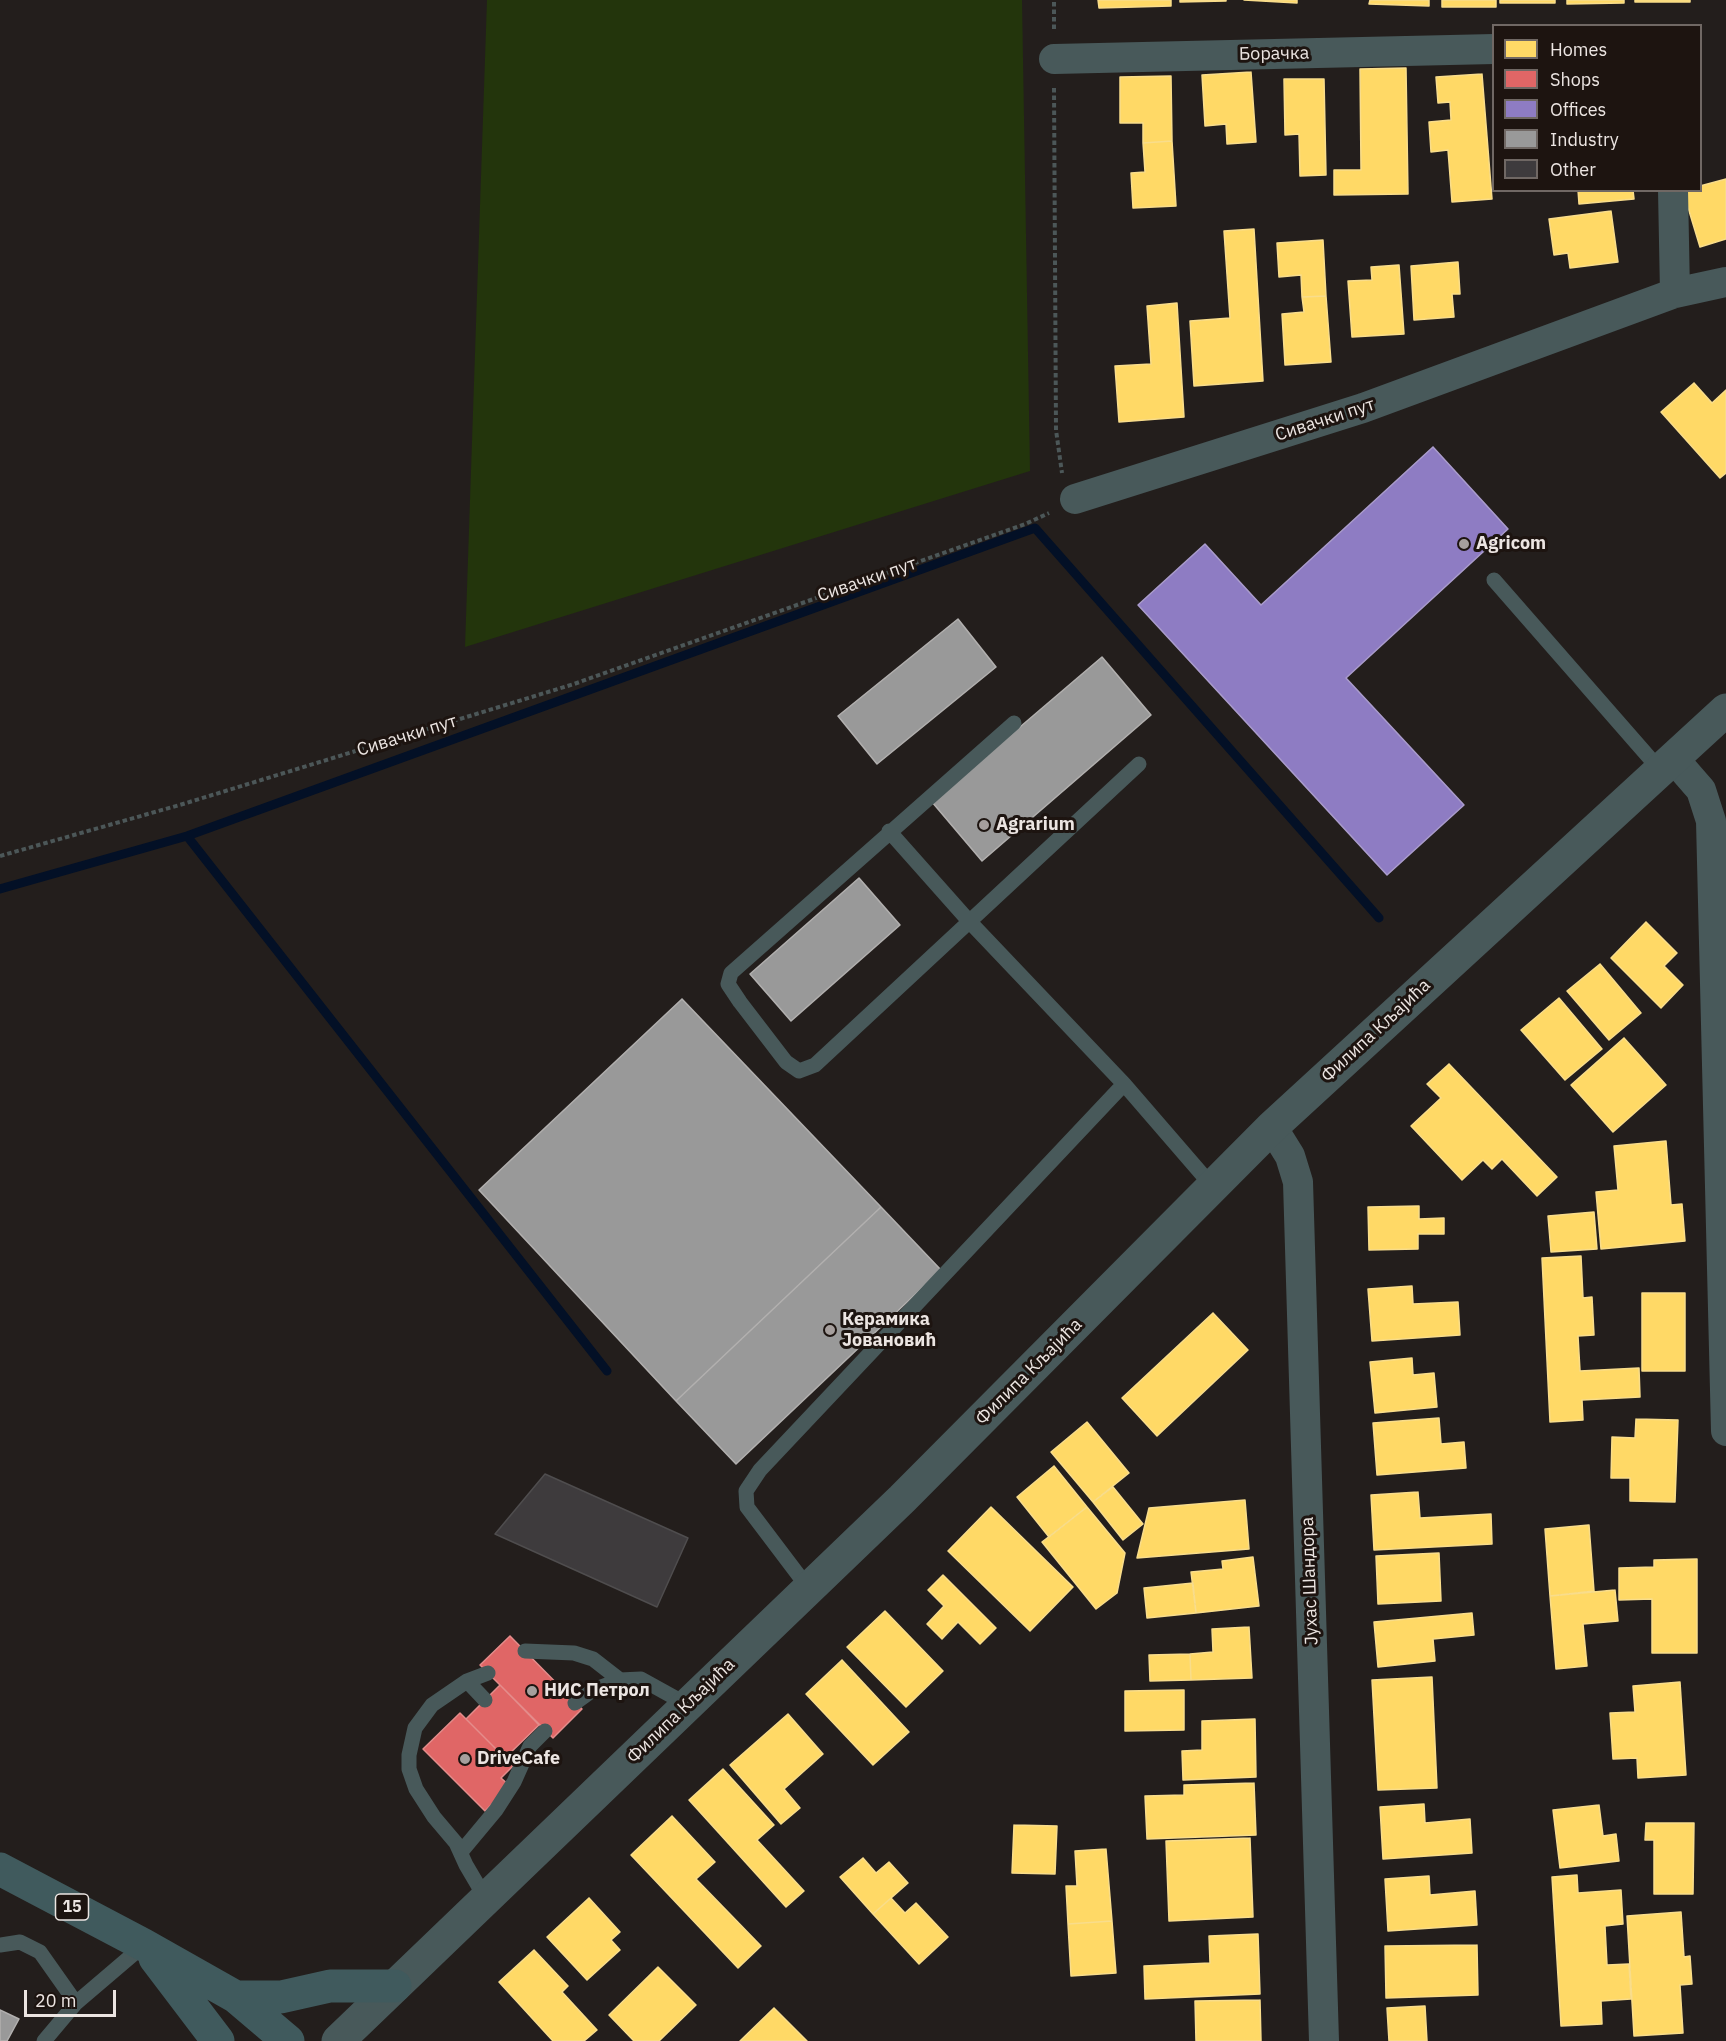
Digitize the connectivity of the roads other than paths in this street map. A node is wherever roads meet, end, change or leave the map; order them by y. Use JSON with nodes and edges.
{"nodes":[{"id":1,"x":1492,"y":49,"type":"edge"},
{"id":2,"x":1054,"y":59,"type":"road end"},
{"id":3,"x":1673,"y":192,"type":"edge"},
{"id":4,"x":1726,"y":282,"type":"edge"},
{"id":5,"x":1675,"y":293,"type":"junction"},
{"id":6,"x":1074,"y":499,"type":"road end"},
{"id":7,"x":1494,"y":580,"type":"dead end"},
{"id":8,"x":1726,"y":710,"type":"edge"},
{"id":9,"x":1014,"y":723,"type":"dead end"},
{"id":10,"x":1139,"y":764,"type":"dead end"},
{"id":11,"x":1668,"y":765,"type":"junction"},
{"id":12,"x":889,"y":831,"type":"junction"},
{"id":13,"x":968,"y":920,"type":"junction"},
{"id":14,"x":1124,"y":1083,"type":"junction"},
{"id":15,"x":1272,"y":1127,"type":"junction"},
{"id":16,"x":1213,"y":1187,"type":"junction"},
{"id":17,"x":1726,"y":1431,"type":"edge"},
{"id":18,"x":809,"y":1589,"type":"junction"},
{"id":19,"x":525,"y":1651,"type":"dead end"},
{"id":20,"x":488,"y":1673,"type":"dead end"},
{"id":21,"x":620,"y":1680,"type":"junction"},
{"id":22,"x":467,"y":1681,"type":"junction"},
{"id":23,"x":485,"y":1700,"type":"dead end"},
{"id":24,"x":575,"y":1702,"type":"dead end"},
{"id":25,"x":688,"y":1705,"type":"junction"},
{"id":26,"x":544,"y":1731,"type":"dead end"},
{"id":27,"x":461,"y":1852,"type":"junction"},
{"id":28,"x":0,"y":1869,"type":"edge"},
{"id":29,"x":486,"y":1899,"type":"junction"},
{"id":30,"x":0,"y":1945,"type":"edge"},
{"id":31,"x":144,"y":1945,"type":"junction"},
{"id":32,"x":395,"y":1986,"type":"junction"},
{"id":33,"x":236,"y":1997,"type":"junction"},
{"id":34,"x":76,"y":2003,"type":"junction"},
{"id":35,"x":44,"y":2041,"type":"edge"},
{"id":36,"x":218,"y":2041,"type":"edge"},
{"id":37,"x":288,"y":2041,"type":"edge"},
{"id":38,"x":338,"y":2041,"type":"edge"},
{"id":39,"x":1324,"y":2041,"type":"edge"}],
"edges":[{"from":1,"to":2,"type":"street","name":"Борачка"},
{"from":3,"to":5,"type":"street"},
{"from":4,"to":5,"type":"street","name":"Сивачки пут"},
{"from":5,"to":6,"type":"street","name":"Сивачки пут"},
{"from":7,"to":11,"type":"lane"},
{"from":8,"to":11,"type":"street","name":"Филипа Кљајића"},
{"from":9,"to":12,"type":"lane"},
{"from":10,"to":13,"type":"lane"},
{"from":11,"to":15,"type":"street","name":"Филипа Кљајића"},
{"from":11,"to":17,"type":"street"},
{"from":12,"to":13,"type":"lane"},
{"from":12,"to":13,"type":"lane"},
{"from":13,"to":14,"type":"lane"},
{"from":14,"to":16,"type":"lane"},
{"from":14,"to":18,"type":"lane"},
{"from":15,"to":16,"type":"street","name":"Филипа Кљајића"},
{"from":15,"to":39,"type":"street","name":"Јухас Шандора"},
{"from":16,"to":18,"type":"street","name":"Филипа Кљајића"},
{"from":18,"to":25,"type":"street","name":"Филипа Кљајића"},
{"from":19,"to":21,"type":"lane"},
{"from":20,"to":22,"type":"lane"},
{"from":21,"to":24,"type":"lane"},
{"from":21,"to":25,"type":"lane"},
{"from":22,"to":23,"type":"lane"},
{"from":22,"to":27,"type":"lane"},
{"from":25,"to":29,"type":"street","name":"Филипа Кљајића"},
{"from":26,"to":27,"type":"lane"},
{"from":27,"to":29,"type":"lane"},
{"from":28,"to":31,"type":"main road","number":"15"},
{"from":29,"to":32,"type":"street","name":"Филипа Кљајића"},
{"from":30,"to":34,"type":"lane"},
{"from":31,"to":33,"type":"main road","number":"15"},
{"from":31,"to":34,"type":"lane"},
{"from":31,"to":36,"type":"main road"},
{"from":32,"to":33,"type":"main road"},
{"from":32,"to":38,"type":"street","name":"Филипа Кљајића"},
{"from":33,"to":37,"type":"main road","number":"15"},
{"from":34,"to":35,"type":"lane"}]}
